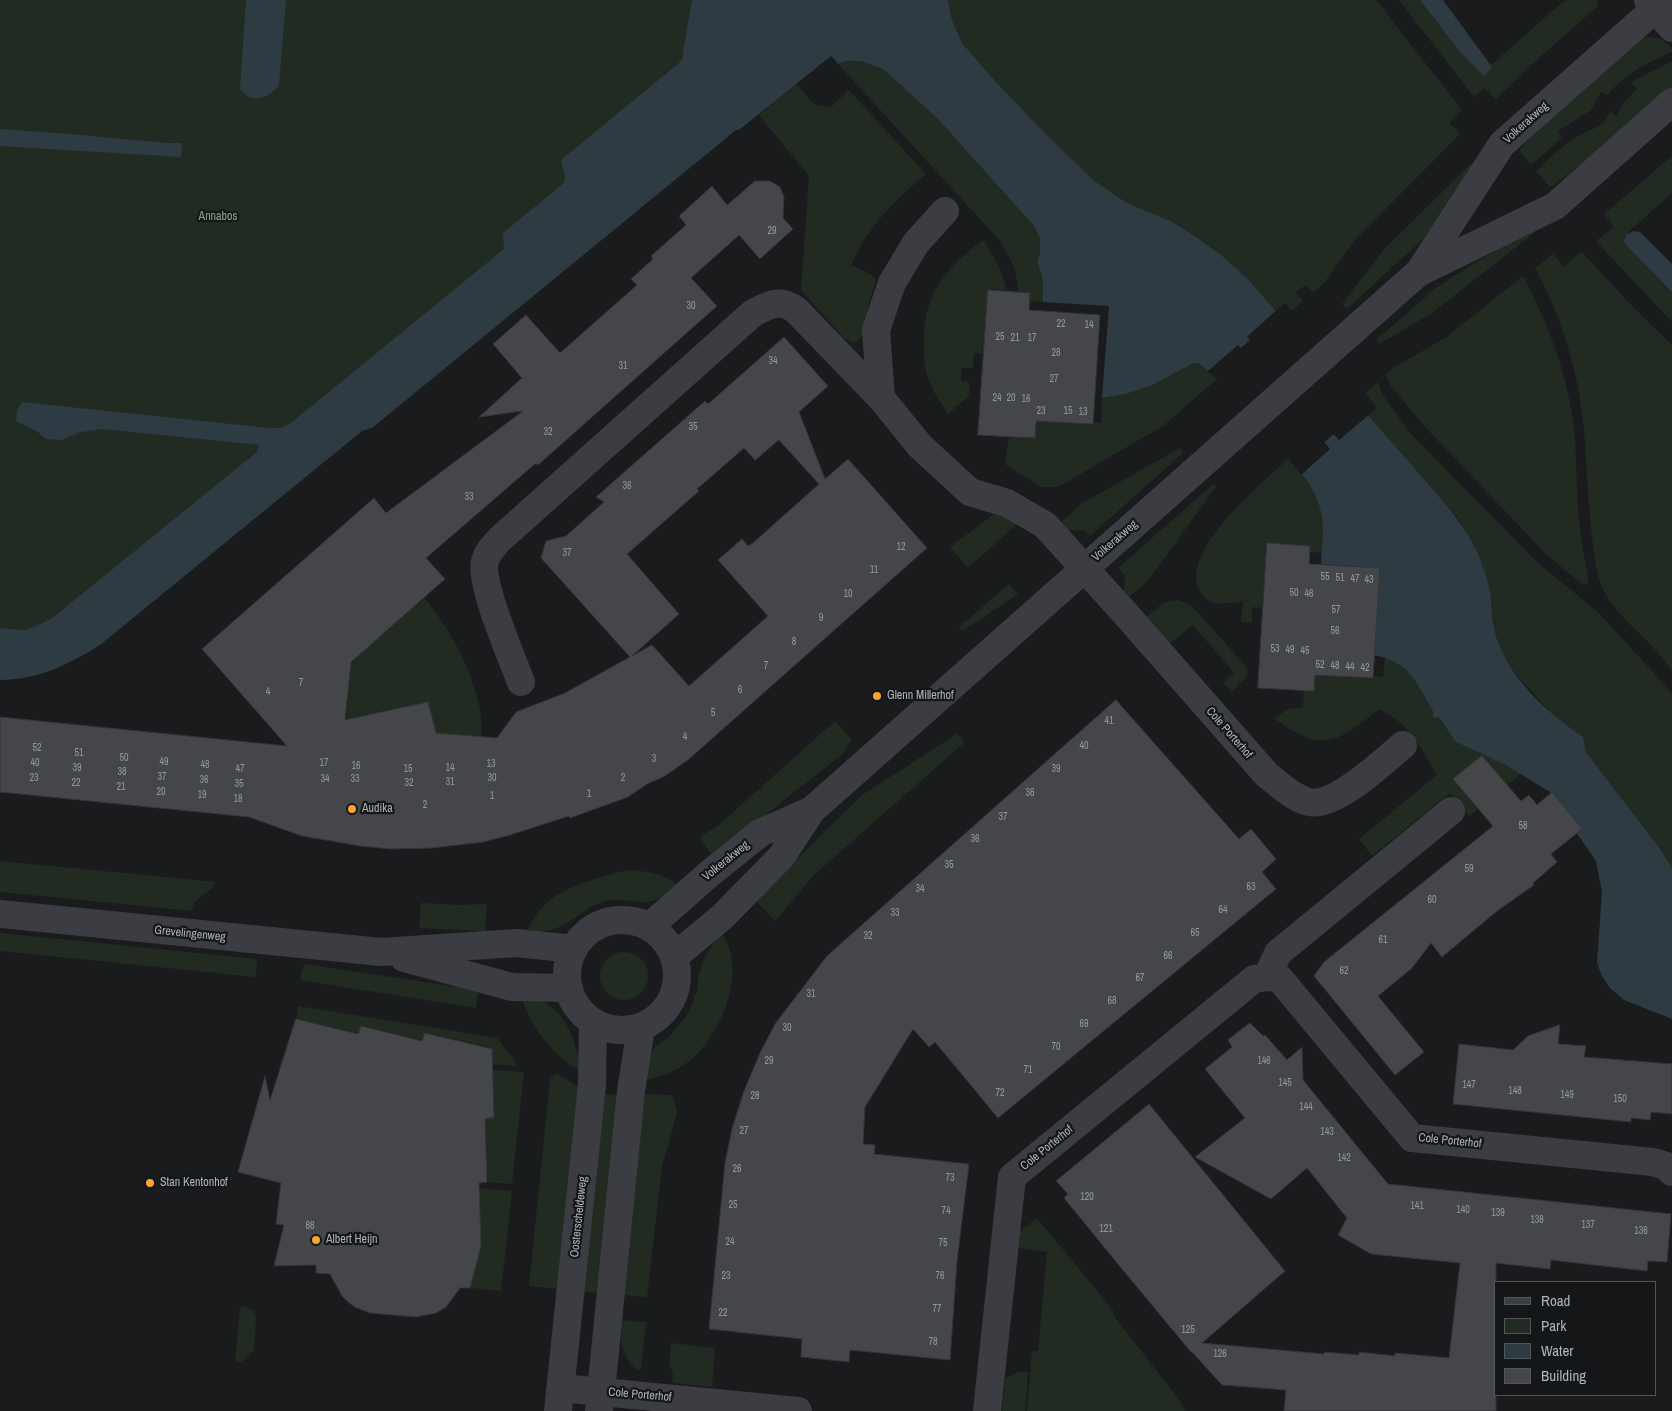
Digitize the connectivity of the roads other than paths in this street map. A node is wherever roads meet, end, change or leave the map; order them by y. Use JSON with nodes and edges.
{"nodes":[{"id":1,"x":1660,"y":9,"type":"edge"},
{"id":2,"x":1672,"y":102,"type":"edge"},
{"id":3,"x":945,"y":211,"type":"dead end"},
{"id":4,"x":1418,"y":273,"type":"junction"},
{"id":5,"x":881,"y":398,"type":"junction"},
{"id":6,"x":1084,"y":568,"type":"junction"},
{"id":7,"x":521,"y":682,"type":"dead end"},
{"id":8,"x":1403,"y":745,"type":"dead end"},
{"id":9,"x":812,"y":810,"type":"junction"},
{"id":10,"x":1451,"y":811,"type":"dead end"},
{"id":11,"x":0,"y":914,"type":"edge"},
{"id":12,"x":649,"y":927,"type":"junction"},
{"id":13,"x":574,"y":949,"type":"junction"},
{"id":14,"x":381,"y":952,"type":"junction"},
{"id":15,"x":675,"y":956,"type":"junction"},
{"id":16,"x":1267,"y":977,"type":"junction"},
{"id":17,"x":569,"y":988,"type":"junction"},
{"id":18,"x":593,"y":1022,"type":"junction"},
{"id":19,"x":641,"y":1028,"type":"junction"},
{"id":20,"x":1672,"y":1172,"type":"edge"},
{"id":21,"x":560,"y":1400,"type":"edge"},
{"id":22,"x":600,"y":1402,"type":"edge"},
{"id":23,"x":798,"y":1411,"type":"edge"},
{"id":24,"x":987,"y":1411,"type":"edge"}],
"edges":[{"from":1,"to":4,"type":"street","name":"Volkerakweg"},
{"from":2,"to":4,"type":"street","name":"Volkerakweg"},
{"from":3,"to":5,"type":"street"},
{"from":4,"to":6,"type":"street","name":"Volkerakweg"},
{"from":5,"to":6,"type":"street"},
{"from":5,"to":7,"type":"street"},
{"from":6,"to":8,"type":"street","name":"Cole Porterhof"},
{"from":6,"to":9,"type":"street","name":"Volkerakweg"},
{"from":9,"to":12,"type":"street","name":"Volkerakweg"},
{"from":9,"to":15,"type":"street","name":"Volkerakweg"},
{"from":10,"to":16,"type":"street"},
{"from":11,"to":14,"type":"street","name":"Grevelingenweg"},
{"from":12,"to":13,"type":"street"},
{"from":12,"to":15,"type":"street"},
{"from":13,"to":14,"type":"street","name":"Grevelingenweg"},
{"from":13,"to":17,"type":"street"},
{"from":14,"to":17,"type":"street","name":"Grevelingenweg"},
{"from":15,"to":19,"type":"street"},
{"from":16,"to":20,"type":"street","name":"Cole Porterhof"},
{"from":16,"to":24,"type":"street","name":"Cole Porterhof"},
{"from":17,"to":18,"type":"street"},
{"from":18,"to":19,"type":"street"},
{"from":18,"to":21,"type":"street","name":"Oosterscheldeweg"},
{"from":19,"to":22,"type":"street"},
{"from":21,"to":22,"type":"street","name":"Cole Porterhof"},
{"from":22,"to":23,"type":"street","name":"Cole Porterhof"}]}
